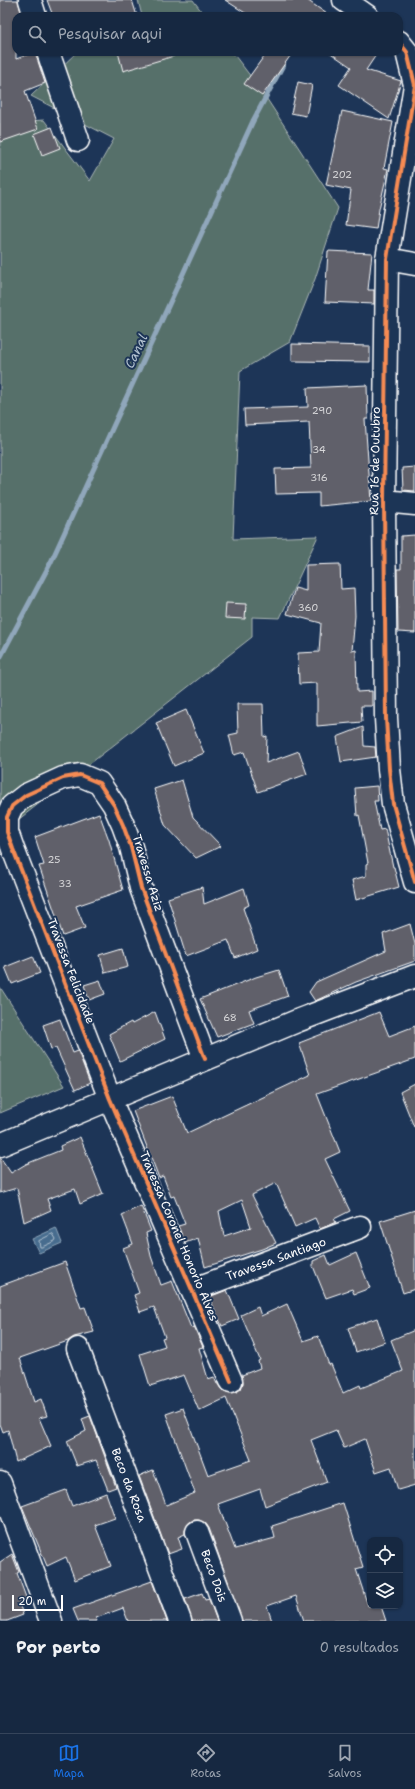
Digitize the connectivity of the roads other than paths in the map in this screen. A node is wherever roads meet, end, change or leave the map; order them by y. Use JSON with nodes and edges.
{"nodes":[{"id":1,"x":30,"y":0,"type":"edge"},
{"id":2,"x":344,"y":0,"type":"edge"},
{"id":3,"x":34,"y":12,"type":"edge"},
{"id":4,"x":361,"y":12,"type":"edge"},
{"id":5,"x":403,"y":47,"type":"edge"},
{"id":6,"x":49,"y":56,"type":"edge"},
{"id":7,"x":415,"y":85,"type":"edge"},
{"id":8,"x":78,"y":140,"type":"dead end"},
{"id":9,"x":387,"y":259,"type":"junction"},
{"id":10,"x":415,"y":264,"type":"edge"},
{"id":11,"x":384,"y":501,"type":"junction"},
{"id":12,"x":415,"y":504,"type":"edge"},
{"id":13,"x":13,"y":849,"type":"joint"},
{"id":14,"x":415,"y":882,"type":"edge"},
{"id":15,"x":415,"y":976,"type":"edge"},
{"id":16,"x":205,"y":1059,"type":"junction"},
{"id":17,"x":110,"y":1099,"type":"junction"},
{"id":18,"x":0,"y":1145,"type":"edge"},
{"id":19,"x":360,"y":1227,"type":"dead end"},
{"id":20,"x":192,"y":1290,"type":"junction"},
{"id":21,"x":78,"y":1349,"type":"dead end"},
{"id":22,"x":231,"y":1381,"type":"dead end"},
{"id":23,"x":0,"y":1483,"type":"edge"},
{"id":24,"x":197,"y":1532,"type":"dead end"},
{"id":25,"x":51,"y":1621,"type":"edge"},
{"id":26,"x":180,"y":1621,"type":"edge"},
{"id":27,"x":230,"y":1621,"type":"edge"}],
"edges":[{"from":1,"to":3,"type":"street"},
{"from":2,"to":4,"type":"street"},
{"from":5,"to":7,"type":"street","name":"Rua 16 de Outubro"},
{"from":6,"to":8,"type":"street"},
{"from":7,"to":9,"type":"street","name":"Rua 16 de Outubro"},
{"from":9,"to":10,"type":"street"},
{"from":9,"to":11,"type":"street","name":"Rua 16 de Outubro"},
{"from":11,"to":12,"type":"street"},
{"from":11,"to":14,"type":"street","name":"Rua 16 de Outubro"},
{"from":13,"to":16,"type":"street","name":"Travessa Aziz"},
{"from":13,"to":17,"type":"street","name":"Travessa Felicidade"},
{"from":15,"to":16,"type":"street"},
{"from":16,"to":17,"type":"street"},
{"from":17,"to":18,"type":"street"},
{"from":17,"to":20,"type":"street","name":"Travessa Coronel Honorio Alves"},
{"from":19,"to":20,"type":"street","name":"Travessa Santiago"},
{"from":20,"to":22,"type":"street","name":"Travessa Coronel Honorio Alves"},
{"from":21,"to":26,"type":"street","name":"Beco da Rosa"},
{"from":23,"to":25,"type":"street"},
{"from":24,"to":27,"type":"street","name":"Beco Dois"}]}
